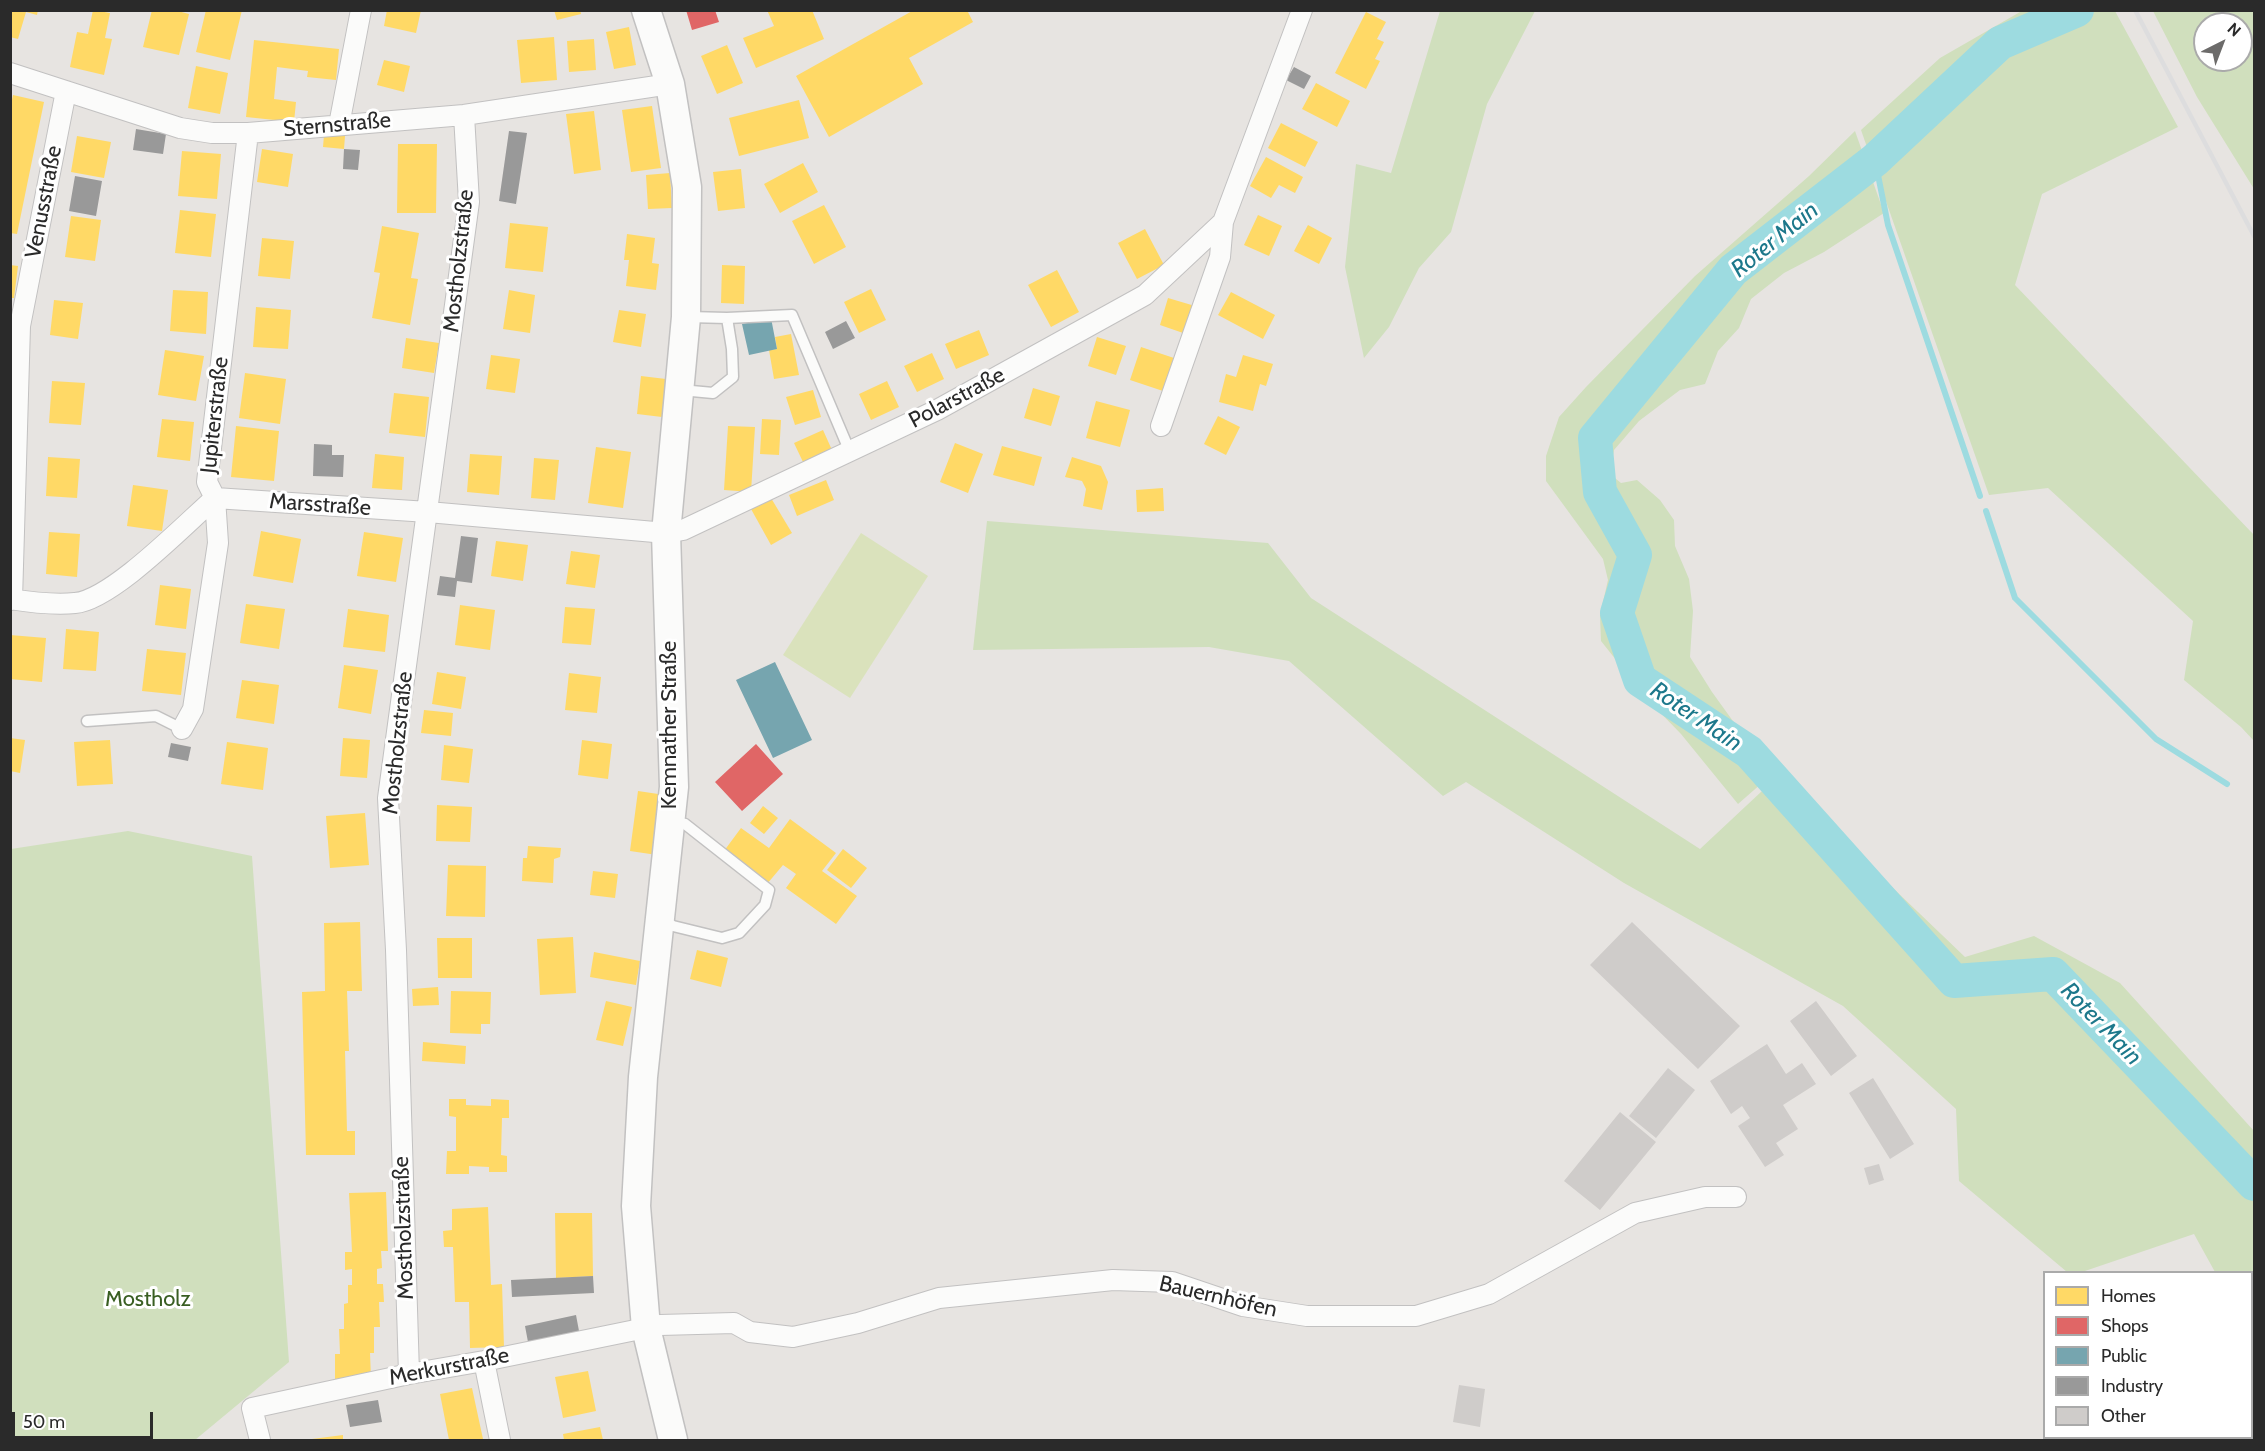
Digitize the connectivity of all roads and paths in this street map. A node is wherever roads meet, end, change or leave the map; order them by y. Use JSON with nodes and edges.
{"nodes":[{"id":1,"x":362,"y":10,"type":"edge"},
{"id":2,"x":646,"y":10,"type":"edge"},
{"id":3,"x":1302,"y":10,"type":"edge"},
{"id":4,"x":10,"y":73,"type":"edge"},
{"id":5,"x":670,"y":84,"type":"junction"},
{"id":6,"x":66,"y":92,"type":"junction"},
{"id":7,"x":464,"y":115,"type":"junction"},
{"id":8,"x":339,"y":125,"type":"junction"},
{"id":9,"x":248,"y":132,"type":"junction"},
{"id":10,"x":1223,"y":222,"type":"junction"},
{"id":11,"x":686,"y":317,"type":"junction"},
{"id":12,"x":727,"y":318,"type":"junction"},
{"id":13,"x":680,"y":390,"type":"junction"},
{"id":14,"x":1161,"y":426,"type":"dead end"},
{"id":15,"x":850,"y":452,"type":"junction"},
{"id":16,"x":215,"y":498,"type":"junction"},
{"id":17,"x":428,"y":512,"type":"junction"},
{"id":18,"x":666,"y":533,"type":"junction"},
{"id":19,"x":11,"y":600,"type":"edge"},
{"id":20,"x":87,"y":722,"type":"dead end"},
{"id":21,"x":182,"y":729,"type":"joint"},
{"id":22,"x":670,"y":821,"type":"junction"},
{"id":23,"x":660,"y":918,"type":"junction"},
{"id":24,"x":1736,"y":1197,"type":"dead end"},
{"id":25,"x":646,"y":1328,"type":"junction"},
{"id":26,"x":484,"y":1362,"type":"junction"},
{"id":27,"x":408,"y":1374,"type":"junction"},
{"id":28,"x":260,"y":1440,"type":"edge"},
{"id":29,"x":500,"y":1440,"type":"edge"},
{"id":30,"x":673,"y":1440,"type":"edge"}],
"edges":[{"from":1,"to":8,"type":"street"},
{"from":2,"to":5,"type":"main road","name":"Kemnather Straße"},
{"from":3,"to":10,"type":"street","name":"Polarstraße"},
{"from":4,"to":6,"type":"street","name":"Sternstraße"},
{"from":5,"to":7,"type":"street","name":"Sternstraße"},
{"from":5,"to":11,"type":"main road","name":"Kemnather Straße"},
{"from":6,"to":9,"type":"street","name":"Sternstraße"},
{"from":6,"to":19,"type":"street","name":"Venusstraße"},
{"from":7,"to":8,"type":"street","name":"Sternstraße"},
{"from":7,"to":17,"type":"street","name":"Mostholzstraße"},
{"from":8,"to":9,"type":"street","name":"Sternstraße"},
{"from":9,"to":16,"type":"street","name":"Jupiterstraße"},
{"from":10,"to":14,"type":"street","name":"Polarstraße"},
{"from":10,"to":15,"type":"street","name":"Polarstraße"},
{"from":11,"to":12,"type":"lane"},
{"from":11,"to":13,"type":"main road","name":"Kemnather Straße"},
{"from":12,"to":13,"type":"lane"},
{"from":12,"to":15,"type":"lane"},
{"from":13,"to":18,"type":"main road","name":"Kemnather Straße"},
{"from":15,"to":18,"type":"street","name":"Polarstraße"},
{"from":16,"to":17,"type":"street","name":"Marsstraße"},
{"from":16,"to":19,"type":"street"},
{"from":16,"to":21,"type":"street","name":"Jupiterstraße"},
{"from":17,"to":18,"type":"street","name":"Marsstraße"},
{"from":17,"to":27,"type":"street","name":"Mostholzstraße"},
{"from":18,"to":22,"type":"main road","name":"Kemnather Straße"},
{"from":20,"to":21,"type":"lane"},
{"from":22,"to":23,"type":"main road","name":"Kemnather Straße"},
{"from":22,"to":23,"type":"lane"},
{"from":23,"to":25,"type":"main road","name":"Kemnather Straße"},
{"from":24,"to":25,"type":"street","name":"Bauernhöfen"},
{"from":25,"to":26,"type":"street","name":"Merkurstraße"},
{"from":25,"to":30,"type":"main road","name":"Kemnather Straße"},
{"from":26,"to":27,"type":"street","name":"Merkurstraße"},
{"from":26,"to":29,"type":"street"},
{"from":27,"to":28,"type":"street","name":"Merkurstraße"}]}
